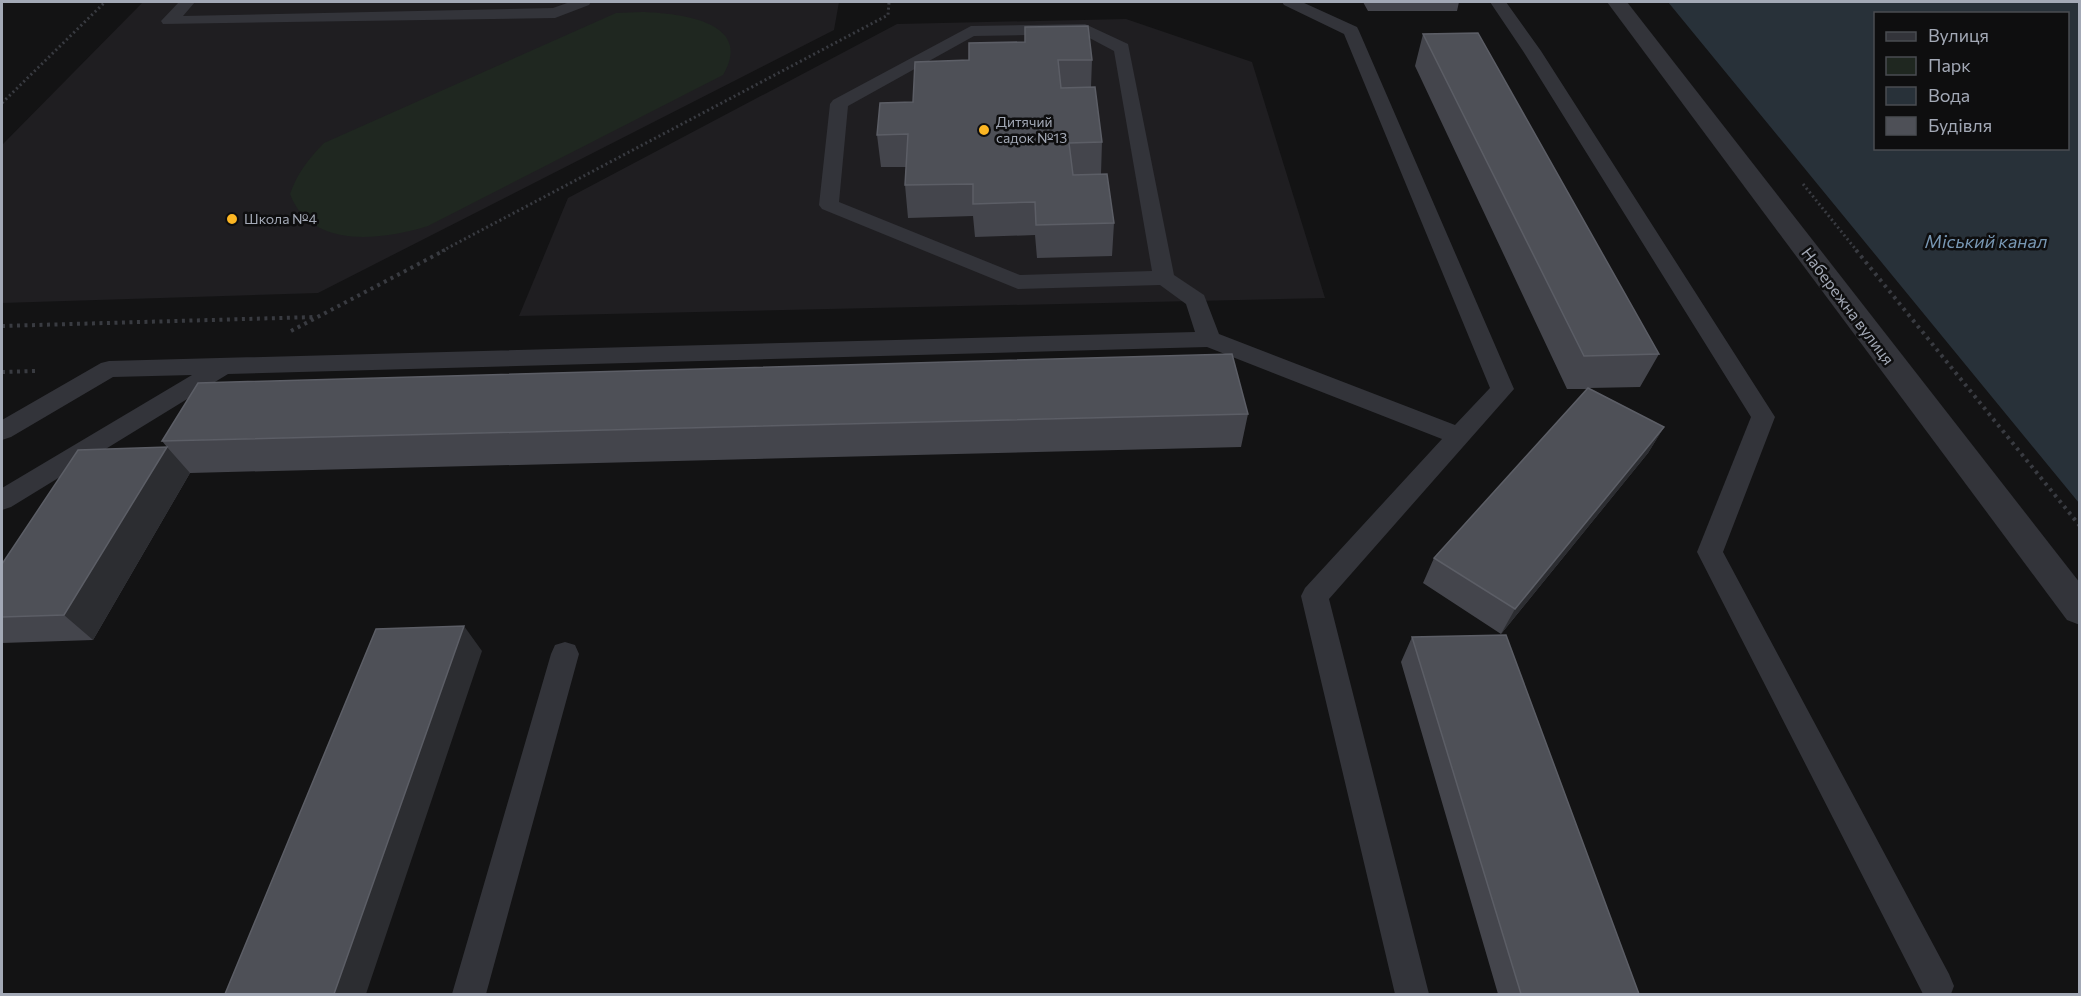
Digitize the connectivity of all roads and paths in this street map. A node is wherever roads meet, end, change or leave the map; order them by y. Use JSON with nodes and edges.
{"nodes":[{"id":1,"x":105,"y":2,"type":"edge"},
{"id":2,"x":186,"y":2,"type":"edge"},
{"id":3,"x":583,"y":2,"type":"edge"},
{"id":4,"x":890,"y":2,"type":"edge"},
{"id":5,"x":1290,"y":2,"type":"edge"},
{"id":6,"x":1498,"y":2,"type":"edge"},
{"id":7,"x":1617,"y":2,"type":"edge"},
{"id":8,"x":2,"y":103,"type":"edge"},
{"id":9,"x":1797,"y":176,"type":"dead end"},
{"id":10,"x":1164,"y":278,"type":"junction"},
{"id":11,"x":316,"y":317,"type":"junction"},
{"id":12,"x":2,"y":326,"type":"edge"},
{"id":13,"x":285,"y":333,"type":"dead end"},
{"id":14,"x":1209,"y":339,"type":"junction"},
{"id":15,"x":225,"y":366,"type":"junction"},
{"id":16,"x":2,"y":430,"type":"edge"},
{"id":17,"x":1459,"y":436,"type":"junction"},
{"id":18,"x":2,"y":500,"type":"edge"},
{"id":19,"x":2079,"y":526,"type":"edge"},
{"id":20,"x":2079,"y":610,"type":"edge"},
{"id":21,"x":565,"y":654,"type":"dead end"},
{"id":22,"x":1937,"y":986,"type":"dead end"},
{"id":23,"x":469,"y":994,"type":"edge"},
{"id":24,"x":1412,"y":994,"type":"edge"}],
"edges":[{"from":1,"to":8,"type":"path"},
{"from":2,"to":3,"type":"lane"},
{"from":4,"to":11,"type":"path"},
{"from":5,"to":17,"type":"lane"},
{"from":6,"to":22,"type":"lane"},
{"from":7,"to":20,"type":"street","name":"Набережна вулиця"},
{"from":9,"to":19,"type":"path"},
{"from":10,"to":10,"type":"lane"},
{"from":10,"to":14,"type":"lane"},
{"from":11,"to":12,"type":"path"},
{"from":11,"to":13,"type":"path"},
{"from":14,"to":15,"type":"lane"},
{"from":14,"to":17,"type":"lane"},
{"from":15,"to":16,"type":"lane"},
{"from":15,"to":18,"type":"lane"},
{"from":17,"to":24,"type":"lane"},
{"from":21,"to":23,"type":"lane"}]}
